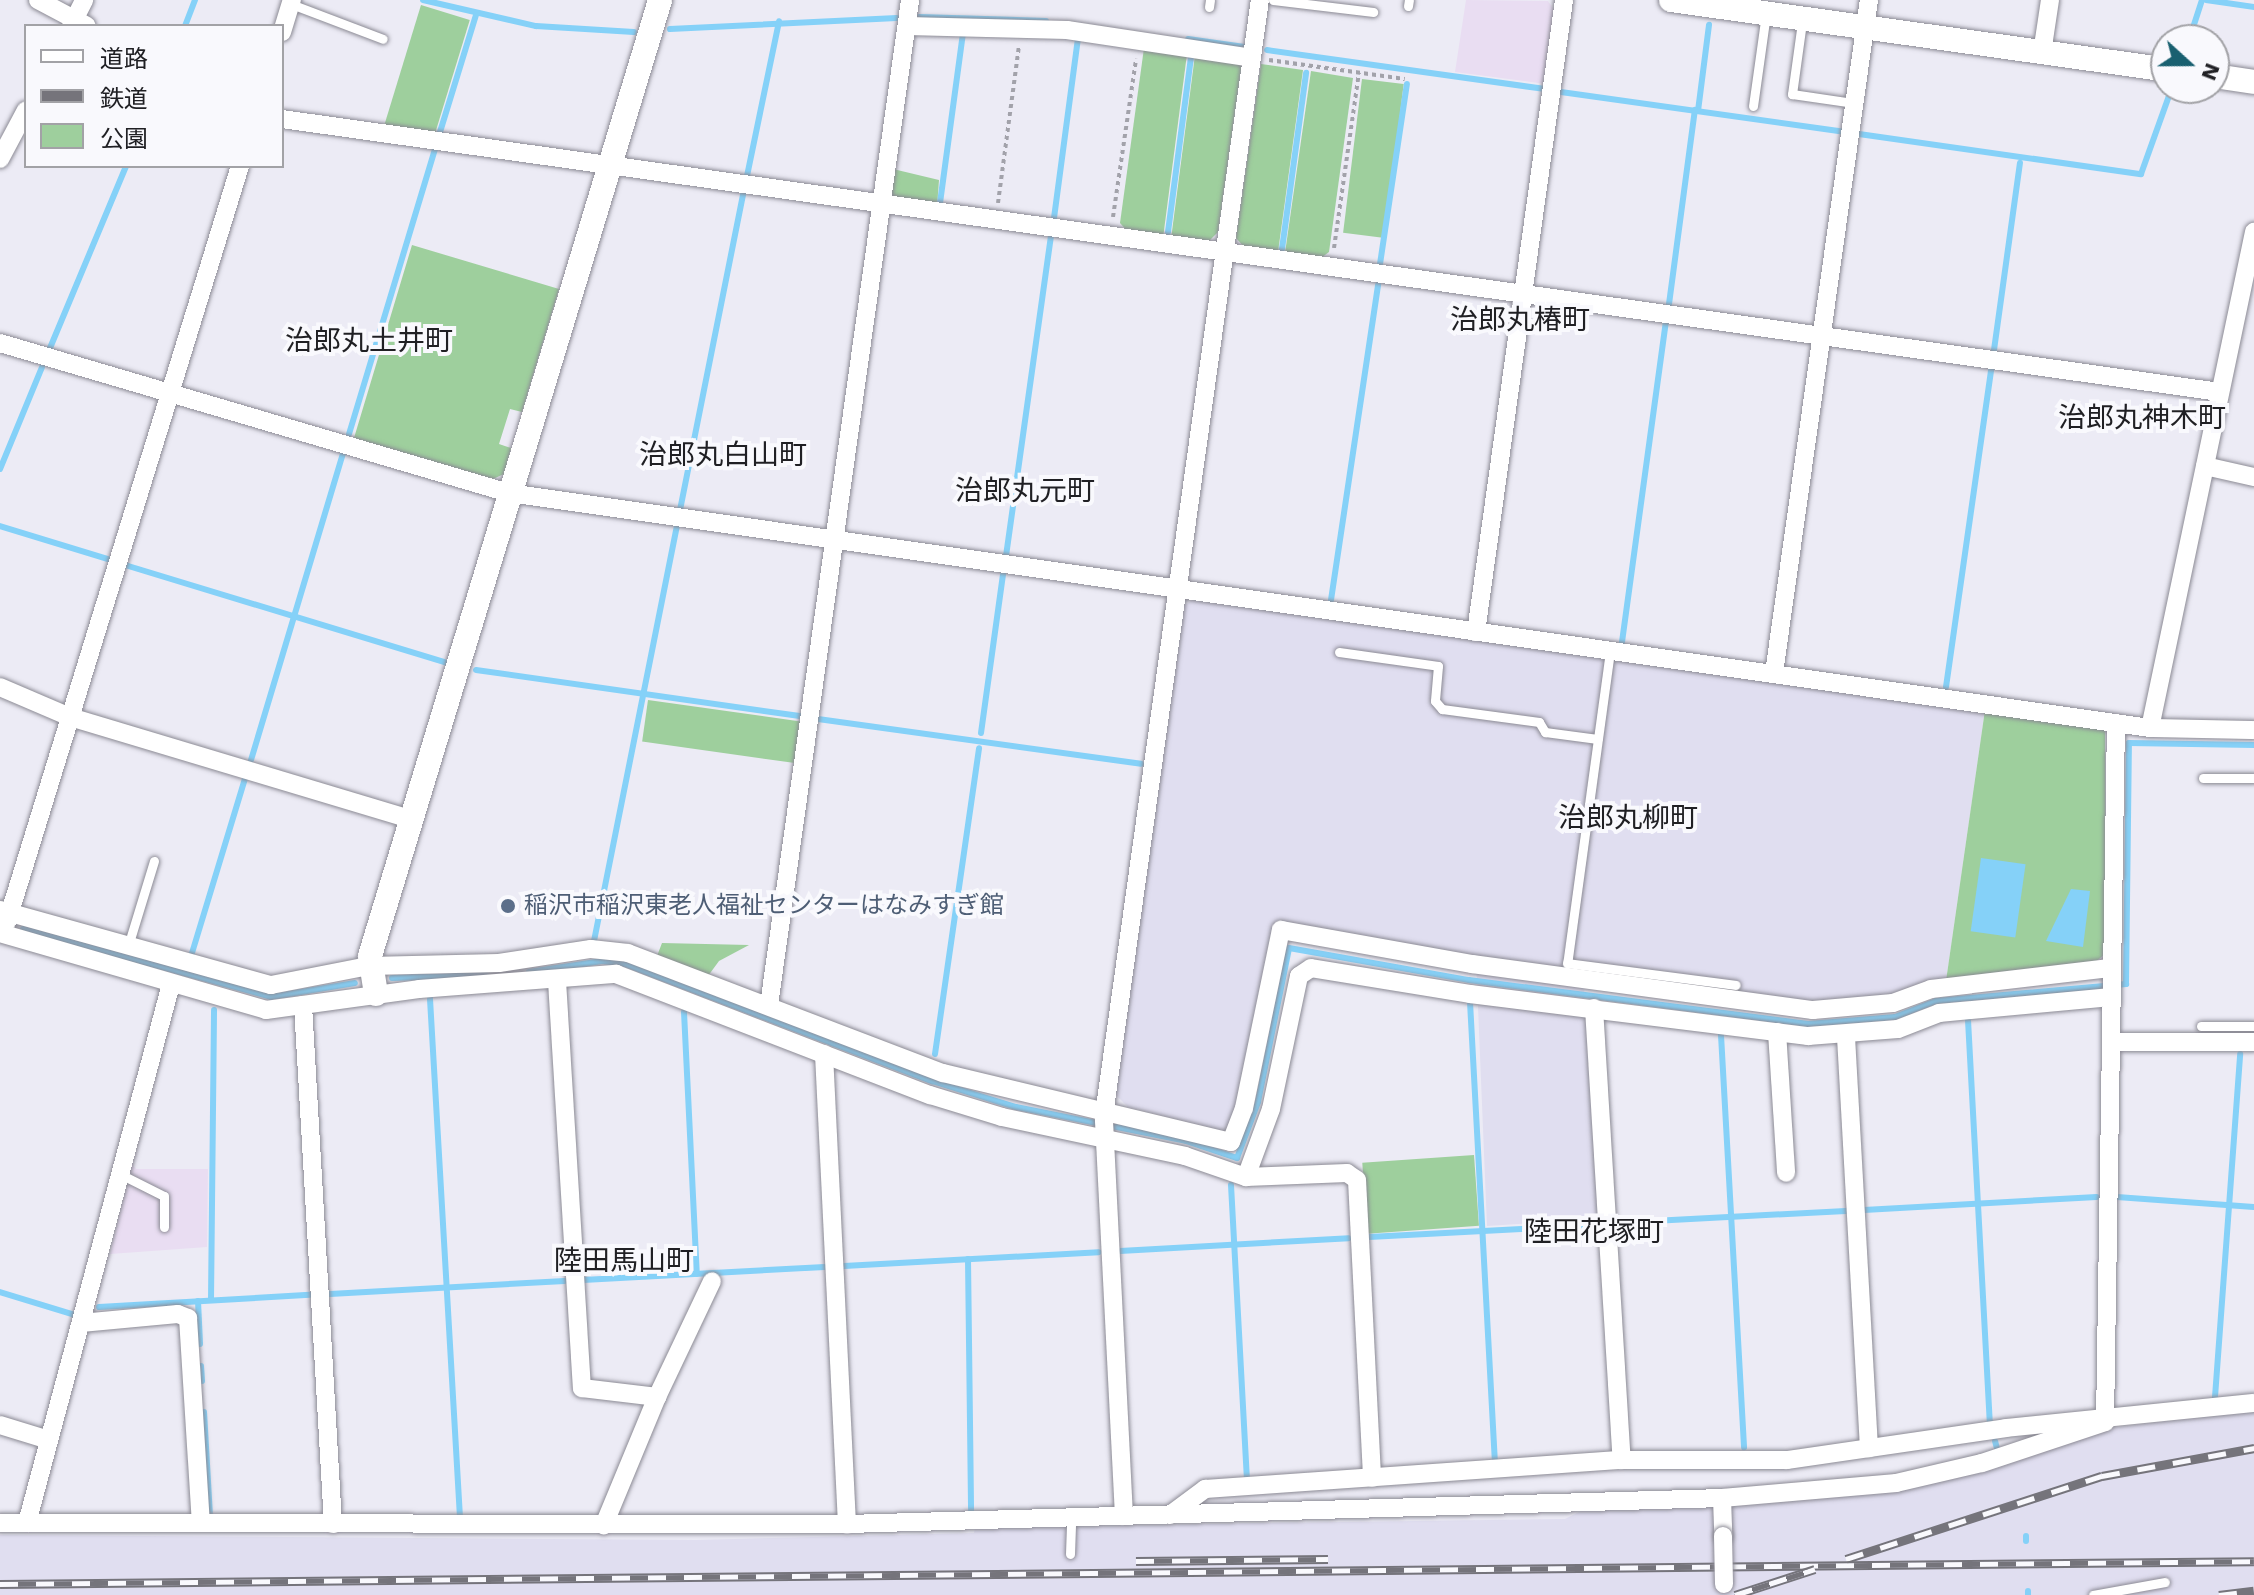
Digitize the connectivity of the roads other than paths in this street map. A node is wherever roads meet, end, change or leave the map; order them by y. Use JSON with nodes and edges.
{"nodes":[{"id":1,"x":38,"y":0,"type":"edge"},
{"id":2,"x":84,"y":0,"type":"edge"},
{"id":3,"x":660,"y":0,"type":"edge"},
{"id":4,"x":910,"y":0,"type":"edge"},
{"id":5,"x":1260,"y":0,"type":"edge"},
{"id":6,"x":1273,"y":0,"type":"edge"},
{"id":7,"x":1564,"y":0,"type":"edge"},
{"id":8,"x":1671,"y":0,"type":"edge"},
{"id":9,"x":1869,"y":0,"type":"edge"},
{"id":10,"x":2050,"y":0,"type":"edge"},
{"id":11,"x":291,"y":2,"type":"edge"},
{"id":12,"x":1373,"y":12,"type":"dead end"},
{"id":13,"x":1766,"y":13,"type":"junction"},
{"id":14,"x":1803,"y":18,"type":"junction"},
{"id":15,"x":77,"y":24,"type":"edge"},
{"id":16,"x":284,"y":25,"type":"edge"},
{"id":17,"x":907,"y":26,"type":"junction"},
{"id":18,"x":1865,"y":27,"type":"junction"},
{"id":19,"x":383,"y":39,"type":"dead end"},
{"id":20,"x":2042,"y":53,"type":"junction"},
{"id":21,"x":1252,"y":58,"type":"junction"},
{"id":22,"x":2150,"y":68,"type":"edge"},
{"id":23,"x":2230,"y":78,"type":"edge"},
{"id":24,"x":2254,"y":82,"type":"edge"},
{"id":25,"x":1854,"y":103,"type":"junction"},
{"id":26,"x":1753,"y":106,"type":"dead end"},
{"id":27,"x":24,"y":114,"type":"edge"},
{"id":28,"x":284,"y":119,"type":"edge"},
{"id":29,"x":0,"y":159,"type":"edge"},
{"id":30,"x":609,"y":166,"type":"junction"},
{"id":31,"x":239,"y":168,"type":"edge"},
{"id":32,"x":882,"y":205,"type":"junction"},
{"id":33,"x":2254,"y":232,"type":"edge"},
{"id":34,"x":1225,"y":253,"type":"junction"},
{"id":35,"x":1523,"y":295,"type":"junction"},
{"id":36,"x":1821,"y":337,"type":"junction"},
{"id":37,"x":0,"y":343,"type":"edge"},
{"id":38,"x":171,"y":391,"type":"junction"},
{"id":39,"x":2220,"y":392,"type":"junction"},
{"id":40,"x":2205,"y":466,"type":"junction"},
{"id":41,"x":2254,"y":477,"type":"edge"},
{"id":42,"x":509,"y":493,"type":"junction"},
{"id":43,"x":834,"y":542,"type":"junction"},
{"id":44,"x":1177,"y":591,"type":"junction"},
{"id":45,"x":1476,"y":632,"type":"junction"},
{"id":46,"x":1610,"y":651,"type":"junction"},
{"id":47,"x":1339,"y":652,"type":"dead end"},
{"id":48,"x":1774,"y":673,"type":"junction"},
{"id":49,"x":0,"y":687,"type":"edge"},
{"id":50,"x":70,"y":717,"type":"junction"},
{"id":51,"x":2116,"y":723,"type":"junction"},
{"id":52,"x":2150,"y":728,"type":"junction"},
{"id":53,"x":2254,"y":730,"type":"edge"},
{"id":54,"x":1598,"y":739,"type":"junction"},
{"id":55,"x":2203,"y":778,"type":"dead end"},
{"id":56,"x":2254,"y":778,"type":"edge"},
{"id":57,"x":411,"y":819,"type":"junction"},
{"id":58,"x":154,"y":861,"type":"dead end"},
{"id":59,"x":5,"y":912,"type":"edge"},
{"id":60,"x":1,"y":937,"type":"edge"},
{"id":61,"x":128,"y":946,"type":"junction"},
{"id":62,"x":369,"y":966,"type":"junction"},
{"id":63,"x":557,"y":981,"type":"junction"},
{"id":64,"x":171,"y":984,"type":"junction"},
{"id":65,"x":2110,"y":984,"type":"junction"},
{"id":66,"x":1736,"y":985,"type":"dead end"},
{"id":67,"x":376,"y":994,"type":"junction"},
{"id":68,"x":303,"y":1005,"type":"junction"},
{"id":69,"x":769,"y":1005,"type":"junction"},
{"id":70,"x":1594,"y":1008,"type":"junction"},
{"id":71,"x":2201,"y":1026,"type":"dead end"},
{"id":72,"x":2254,"y":1026,"type":"edge"},
{"id":73,"x":1777,"y":1032,"type":"junction"},
{"id":74,"x":1846,"y":1037,"type":"junction"},
{"id":75,"x":2111,"y":1042,"type":"junction"},
{"id":76,"x":2254,"y":1042,"type":"edge"},
{"id":77,"x":824,"y":1054,"type":"junction"},
{"id":78,"x":1104,"y":1123,"type":"junction"},
{"id":79,"x":1786,"y":1173,"type":"dead end"},
{"id":80,"x":120,"y":1174,"type":"junction"},
{"id":81,"x":1246,"y":1177,"type":"junction"},
{"id":82,"x":164,"y":1227,"type":"dead end"},
{"id":83,"x":712,"y":1281,"type":"dead end"},
{"id":84,"x":81,"y":1323,"type":"junction"},
{"id":85,"x":657,"y":1397,"type":"junction"},
{"id":86,"x":2254,"y":1403,"type":"edge"},
{"id":87,"x":2105,"y":1422,"type":"junction"},
{"id":88,"x":0,"y":1425,"type":"edge"},
{"id":89,"x":49,"y":1440,"type":"junction"},
{"id":90,"x":1869,"y":1448,"type":"junction"},
{"id":91,"x":1622,"y":1460,"type":"junction"},
{"id":92,"x":1372,"y":1478,"type":"junction"},
{"id":93,"x":1722,"y":1498,"type":"junction"},
{"id":94,"x":1170,"y":1515,"type":"junction"},
{"id":95,"x":1124,"y":1516,"type":"junction"},
{"id":96,"x":1071,"y":1517,"type":"junction"},
{"id":97,"x":0,"y":1523,"type":"edge"},
{"id":98,"x":27,"y":1523,"type":"junction"},
{"id":99,"x":201,"y":1523,"type":"junction"},
{"id":100,"x":333,"y":1524,"type":"junction"},
{"id":101,"x":847,"y":1524,"type":"junction"},
{"id":102,"x":604,"y":1525,"type":"junction"},
{"id":103,"x":1070,"y":1554,"type":"dead end"},
{"id":104,"x":2165,"y":1582,"type":"dead end"},
{"id":105,"x":1724,"y":1590,"type":"edge"},
{"id":106,"x":2093,"y":1595,"type":"edge"}],
"edges":[{"from":1,"to":15,"type":"street"},
{"from":2,"to":15,"type":"street"},
{"from":3,"to":30,"type":"street"},
{"from":4,"to":17,"type":"street"},
{"from":5,"to":21,"type":"street"},
{"from":6,"to":12,"type":"lane"},
{"from":7,"to":35,"type":"street"},
{"from":8,"to":13,"type":"street"},
{"from":9,"to":18,"type":"street"},
{"from":10,"to":20,"type":"street"},
{"from":11,"to":16,"type":"street"},
{"from":11,"to":19,"type":"lane"},
{"from":13,"to":14,"type":"street"},
{"from":13,"to":26,"type":"lane"},
{"from":14,"to":18,"type":"street"},
{"from":14,"to":25,"type":"lane"},
{"from":17,"to":21,"type":"street"},
{"from":17,"to":32,"type":"street"},
{"from":18,"to":20,"type":"street"},
{"from":18,"to":25,"type":"street"},
{"from":20,"to":22,"type":"street"},
{"from":21,"to":34,"type":"street"},
{"from":23,"to":24,"type":"street"},
{"from":25,"to":36,"type":"street"},
{"from":27,"to":29,"type":"street"},
{"from":28,"to":30,"type":"street"},
{"from":30,"to":32,"type":"street"},
{"from":30,"to":42,"type":"street"},
{"from":31,"to":38,"type":"street"},
{"from":32,"to":34,"type":"street"},
{"from":32,"to":43,"type":"street"},
{"from":33,"to":39,"type":"street"},
{"from":34,"to":35,"type":"street"},
{"from":34,"to":44,"type":"street"},
{"from":35,"to":36,"type":"street"},
{"from":35,"to":45,"type":"street"},
{"from":36,"to":39,"type":"street"},
{"from":36,"to":48,"type":"street"},
{"from":37,"to":38,"type":"street"},
{"from":38,"to":42,"type":"street"},
{"from":38,"to":50,"type":"street"},
{"from":39,"to":40,"type":"street"},
{"from":40,"to":41,"type":"street"},
{"from":40,"to":52,"type":"street"},
{"from":42,"to":43,"type":"street"},
{"from":42,"to":57,"type":"street"},
{"from":43,"to":44,"type":"street"},
{"from":43,"to":69,"type":"street"},
{"from":44,"to":45,"type":"street"},
{"from":44,"to":78,"type":"street"},
{"from":45,"to":46,"type":"street"},
{"from":46,"to":48,"type":"street"},
{"from":46,"to":54,"type":"lane"},
{"from":47,"to":54,"type":"lane"},
{"from":48,"to":51,"type":"street"},
{"from":49,"to":50,"type":"street"},
{"from":50,"to":57,"type":"street"},
{"from":50,"to":59,"type":"street"},
{"from":51,"to":52,"type":"street"},
{"from":51,"to":65,"type":"street"},
{"from":52,"to":53,"type":"street"},
{"from":54,"to":66,"type":"lane"},
{"from":55,"to":56,"type":"lane"},
{"from":57,"to":62,"type":"street"},
{"from":58,"to":61,"type":"lane"},
{"from":59,"to":60,"type":"street"},
{"from":59,"to":61,"type":"street"},
{"from":60,"to":64,"type":"street"},
{"from":61,"to":62,"type":"street"},
{"from":62,"to":67,"type":"street"},
{"from":62,"to":69,"type":"street"},
{"from":63,"to":67,"type":"street"},
{"from":63,"to":77,"type":"street"},
{"from":63,"to":85,"type":"street"},
{"from":64,"to":68,"type":"street"},
{"from":64,"to":80,"type":"street"},
{"from":65,"to":74,"type":"street"},
{"from":65,"to":75,"type":"street"},
{"from":65,"to":78,"type":"street"},
{"from":67,"to":68,"type":"street"},
{"from":68,"to":100,"type":"street"},
{"from":69,"to":78,"type":"street"},
{"from":70,"to":73,"type":"street"},
{"from":70,"to":81,"type":"street"},
{"from":70,"to":91,"type":"street"},
{"from":71,"to":72,"type":"lane"},
{"from":73,"to":74,"type":"street"},
{"from":73,"to":79,"type":"street"},
{"from":74,"to":90,"type":"street"},
{"from":75,"to":76,"type":"street"},
{"from":75,"to":87,"type":"street"},
{"from":77,"to":78,"type":"street"},
{"from":77,"to":101,"type":"street"},
{"from":78,"to":81,"type":"street"},
{"from":78,"to":95,"type":"street"},
{"from":80,"to":82,"type":"lane"},
{"from":80,"to":84,"type":"street"},
{"from":81,"to":92,"type":"street"},
{"from":83,"to":85,"type":"street"},
{"from":84,"to":89,"type":"street"},
{"from":84,"to":99,"type":"street"},
{"from":85,"to":102,"type":"street"},
{"from":86,"to":87,"type":"street"},
{"from":87,"to":90,"type":"street"},
{"from":87,"to":93,"type":"street"},
{"from":88,"to":89,"type":"street"},
{"from":89,"to":98,"type":"street"},
{"from":90,"to":91,"type":"street"},
{"from":91,"to":92,"type":"street"},
{"from":92,"to":94,"type":"street"},
{"from":93,"to":94,"type":"street"},
{"from":93,"to":105,"type":"street","bridge":true},
{"from":94,"to":95,"type":"street"},
{"from":95,"to":96,"type":"street"},
{"from":96,"to":101,"type":"street"},
{"from":96,"to":103,"type":"lane"},
{"from":97,"to":98,"type":"street"},
{"from":98,"to":99,"type":"street"},
{"from":99,"to":100,"type":"street"},
{"from":100,"to":102,"type":"street"},
{"from":101,"to":102,"type":"street"},
{"from":104,"to":106,"type":"lane"}]}
